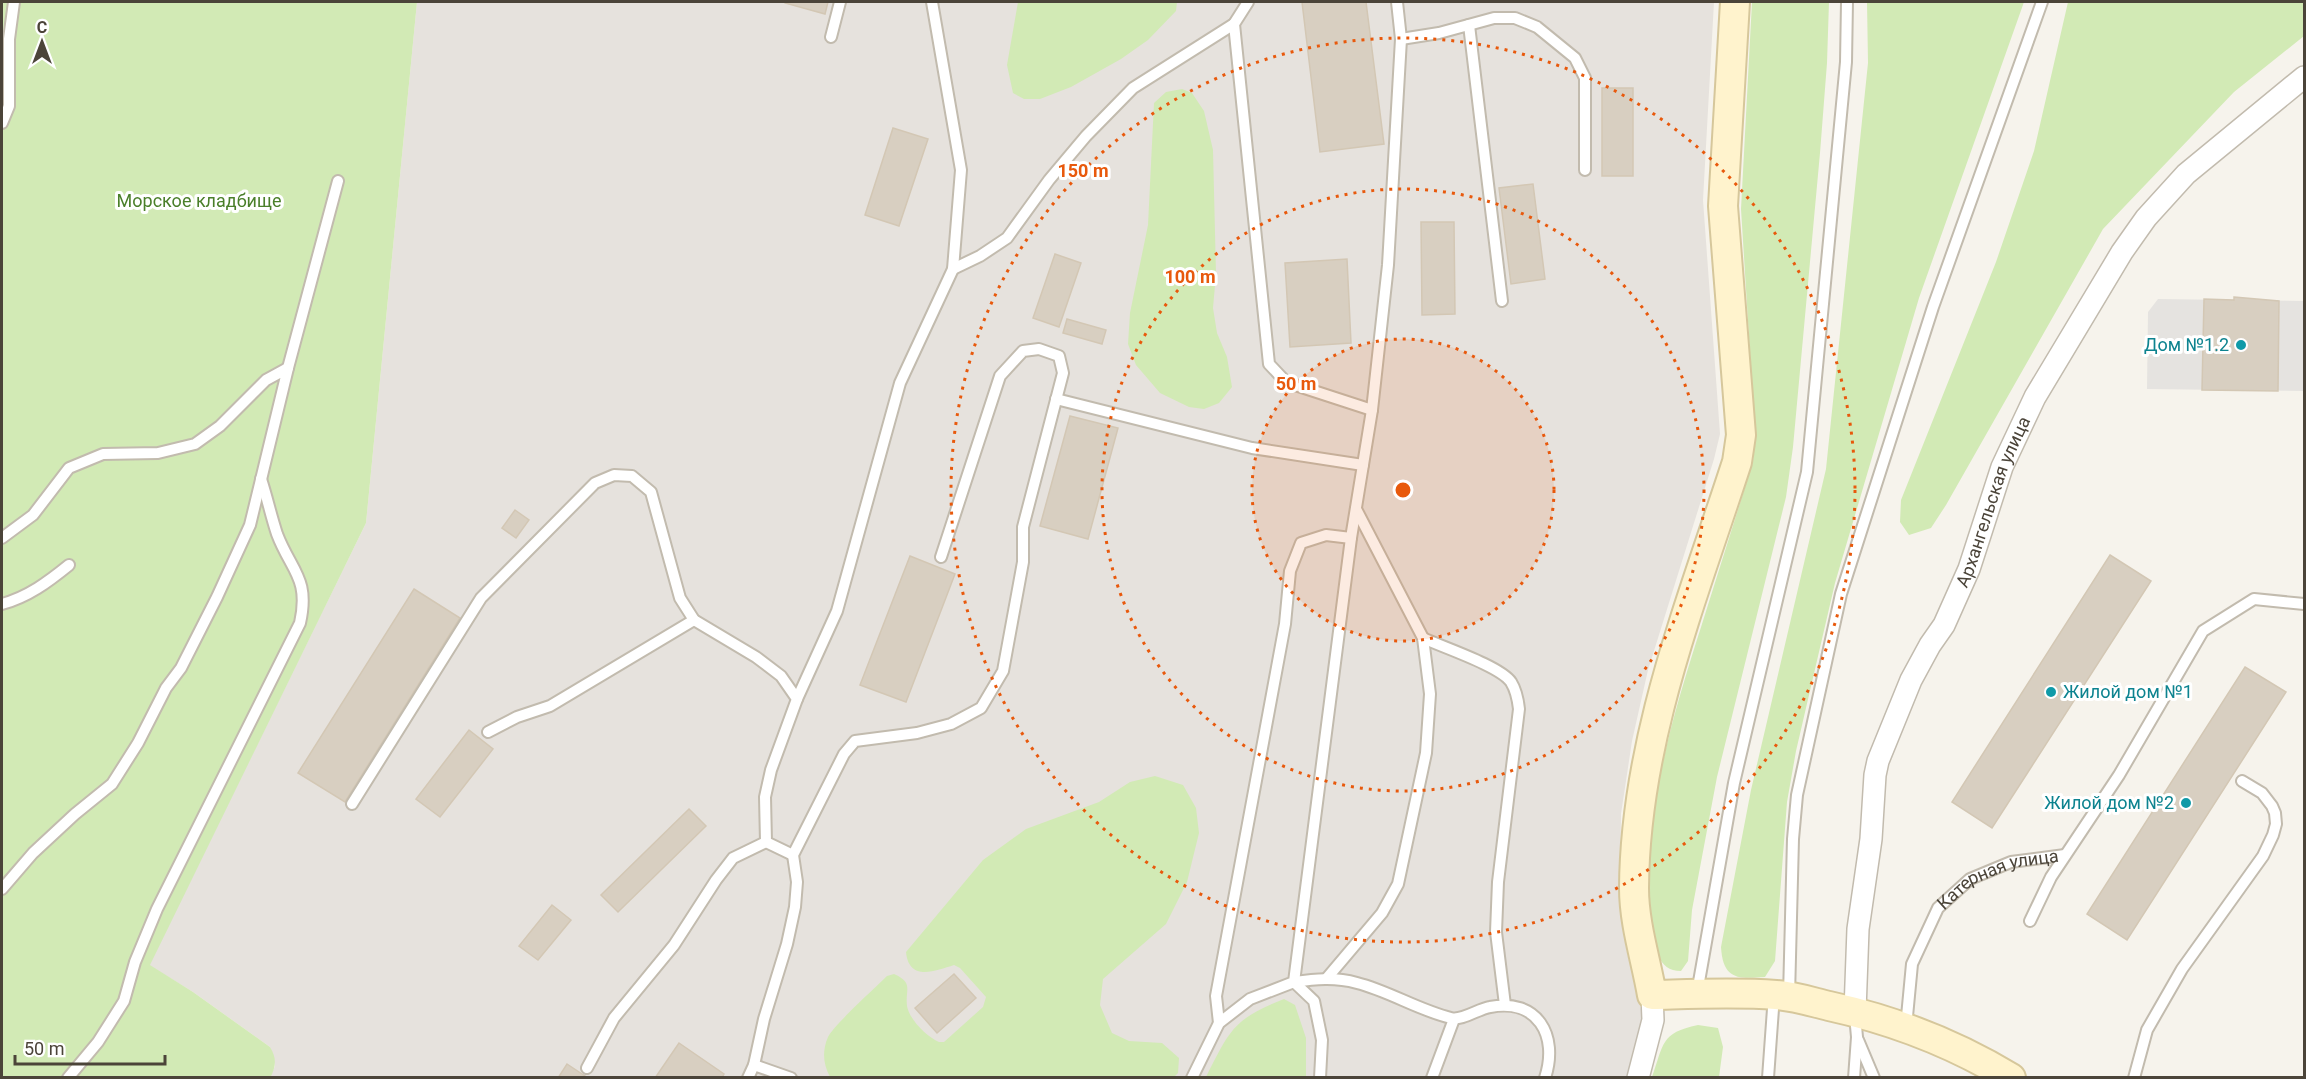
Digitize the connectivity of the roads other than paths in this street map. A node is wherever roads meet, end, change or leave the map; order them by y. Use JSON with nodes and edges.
{"nodes":[{"id":1,"x":14,"y":2,"type":"edge"},
{"id":2,"x":840,"y":2,"type":"edge"},
{"id":3,"x":932,"y":2,"type":"edge"},
{"id":4,"x":1248,"y":2,"type":"edge"},
{"id":5,"x":1397,"y":2,"type":"edge"},
{"id":6,"x":1735,"y":2,"type":"edge"},
{"id":7,"x":1847,"y":2,"type":"edge"},
{"id":8,"x":2042,"y":2,"type":"edge"},
{"id":9,"x":1234,"y":24,"type":"junction"},
{"id":10,"x":1469,"y":26,"type":"junction"},
{"id":11,"x":831,"y":37,"type":"dead end"},
{"id":12,"x":1401,"y":39,"type":"junction"},
{"id":13,"x":2304,"y":77,"type":"edge"},
{"id":14,"x":2,"y":123,"type":"edge"},
{"id":15,"x":1585,"y":170,"type":"dead end"},
{"id":16,"x":338,"y":181,"type":"dead end"},
{"id":17,"x":953,"y":269,"type":"junction"},
{"id":18,"x":1502,"y":300,"type":"dead end"},
{"id":19,"x":288,"y":368,"type":"junction"},
{"id":20,"x":1056,"y":399,"type":"junction"},
{"id":21,"x":1372,"y":410,"type":"junction"},
{"id":22,"x":1364,"y":465,"type":"junction"},
{"id":23,"x":261,"y":479,"type":"junction"},
{"id":24,"x":1356,"y":509,"type":"junction"},
{"id":25,"x":2,"y":538,"type":"edge"},
{"id":26,"x":1351,"y":538,"type":"junction"},
{"id":27,"x":941,"y":557,"type":"dead end"},
{"id":28,"x":69,"y":565,"type":"dead end"},
{"id":29,"x":2,"y":604,"type":"edge"},
{"id":30,"x":2304,"y":604,"type":"edge"},
{"id":31,"x":694,"y":620,"type":"junction"},
{"id":32,"x":1423,"y":638,"type":"junction"},
{"id":33,"x":797,"y":699,"type":"junction"},
{"id":34,"x":488,"y":732,"type":"dead end"},
{"id":35,"x":2241,"y":781,"type":"dead end"},
{"id":36,"x":352,"y":804,"type":"dead end"},
{"id":37,"x":766,"y":842,"type":"junction"},
{"id":38,"x":792,"y":855,"type":"junction"},
{"id":39,"x":2065,"y":855,"type":"junction"},
{"id":40,"x":2,"y":889,"type":"edge"},
{"id":41,"x":2030,"y":921,"type":"dead end"},
{"id":42,"x":1327,"y":978,"type":"junction"},
{"id":43,"x":1294,"y":982,"type":"junction"},
{"id":44,"x":1697,"y":994,"type":"junction"},
{"id":45,"x":1652,"y":995,"type":"junction"},
{"id":46,"x":1782,"y":996,"type":"junction"},
{"id":47,"x":1505,"y":1005,"type":"junction"},
{"id":48,"x":1454,"y":1019,"type":"junction"},
{"id":49,"x":1219,"y":1023,"type":"junction"},
{"id":50,"x":1856,"y":1024,"type":"junction"},
{"id":51,"x":1906,"y":1028,"type":"junction"},
{"id":52,"x":754,"y":1065,"type":"junction"},
{"id":53,"x":587,"y":1068,"type":"dead end"},
{"id":54,"x":68,"y":1077,"type":"edge"},
{"id":55,"x":748,"y":1077,"type":"edge"},
{"id":56,"x":791,"y":1077,"type":"edge"},
{"id":57,"x":1192,"y":1077,"type":"edge"},
{"id":58,"x":1320,"y":1077,"type":"edge"},
{"id":59,"x":1432,"y":1077,"type":"edge"},
{"id":60,"x":1545,"y":1077,"type":"edge"},
{"id":61,"x":1638,"y":1077,"type":"edge"},
{"id":62,"x":1768,"y":1077,"type":"edge"},
{"id":63,"x":1854,"y":1077,"type":"edge"},
{"id":64,"x":1874,"y":1077,"type":"edge"},
{"id":65,"x":2011,"y":1077,"type":"edge"},
{"id":66,"x":2134,"y":1077,"type":"edge"}],
"edges":[{"from":1,"to":14,"type":"lane"},
{"from":2,"to":11,"type":"lane"},
{"from":3,"to":17,"type":"lane"},
{"from":4,"to":9,"type":"lane"},
{"from":5,"to":12,"type":"lane"},
{"from":6,"to":45,"type":"main road"},
{"from":7,"to":44,"type":"lane"},
{"from":8,"to":46,"type":"lane"},
{"from":9,"to":17,"type":"lane"},
{"from":9,"to":21,"type":"lane"},
{"from":10,"to":12,"type":"lane"},
{"from":10,"to":15,"type":"lane"},
{"from":10,"to":18,"type":"lane"},
{"from":12,"to":21,"type":"lane"},
{"from":13,"to":50,"type":"street","name":"Архангельская улица"},
{"from":16,"to":19,"type":"lane"},
{"from":17,"to":33,"type":"lane"},
{"from":19,"to":23,"type":"lane"},
{"from":19,"to":25,"type":"lane"},
{"from":20,"to":22,"type":"lane"},
{"from":20,"to":27,"type":"lane"},
{"from":20,"to":38,"type":"lane"},
{"from":21,"to":22,"type":"lane"},
{"from":22,"to":24,"type":"lane"},
{"from":23,"to":40,"type":"lane"},
{"from":23,"to":54,"type":"lane"},
{"from":24,"to":26,"type":"lane"},
{"from":24,"to":32,"type":"lane"},
{"from":26,"to":43,"type":"lane"},
{"from":26,"to":49,"type":"lane"},
{"from":28,"to":29,"type":"lane"},
{"from":30,"to":39,"type":"lane","name":"Катерная улица"},
{"from":31,"to":33,"type":"lane"},
{"from":31,"to":34,"type":"lane"},
{"from":31,"to":36,"type":"lane"},
{"from":32,"to":42,"type":"lane"},
{"from":32,"to":47,"type":"lane"},
{"from":33,"to":37,"type":"lane"},
{"from":35,"to":66,"type":"lane"},
{"from":37,"to":38,"type":"lane"},
{"from":37,"to":53,"type":"lane"},
{"from":38,"to":52,"type":"lane"},
{"from":39,"to":41,"type":"lane"},
{"from":39,"to":51,"type":"lane","name":"Катерная улица"},
{"from":42,"to":43,"type":"lane"},
{"from":42,"to":48,"type":"lane"},
{"from":43,"to":49,"type":"lane"},
{"from":43,"to":58,"type":"lane"},
{"from":44,"to":45,"type":"main road"},
{"from":44,"to":46,"type":"main road"},
{"from":45,"to":61,"type":"street"},
{"from":46,"to":50,"type":"main road"},
{"from":46,"to":62,"type":"lane"},
{"from":47,"to":48,"type":"lane"},
{"from":47,"to":60,"type":"lane"},
{"from":48,"to":59,"type":"lane"},
{"from":49,"to":57,"type":"lane"},
{"from":50,"to":51,"type":"main road"},
{"from":50,"to":63,"type":"lane"},
{"from":50,"to":64,"type":"lane"},
{"from":51,"to":65,"type":"main road"},
{"from":52,"to":55,"type":"lane"},
{"from":52,"to":56,"type":"lane"}]}
